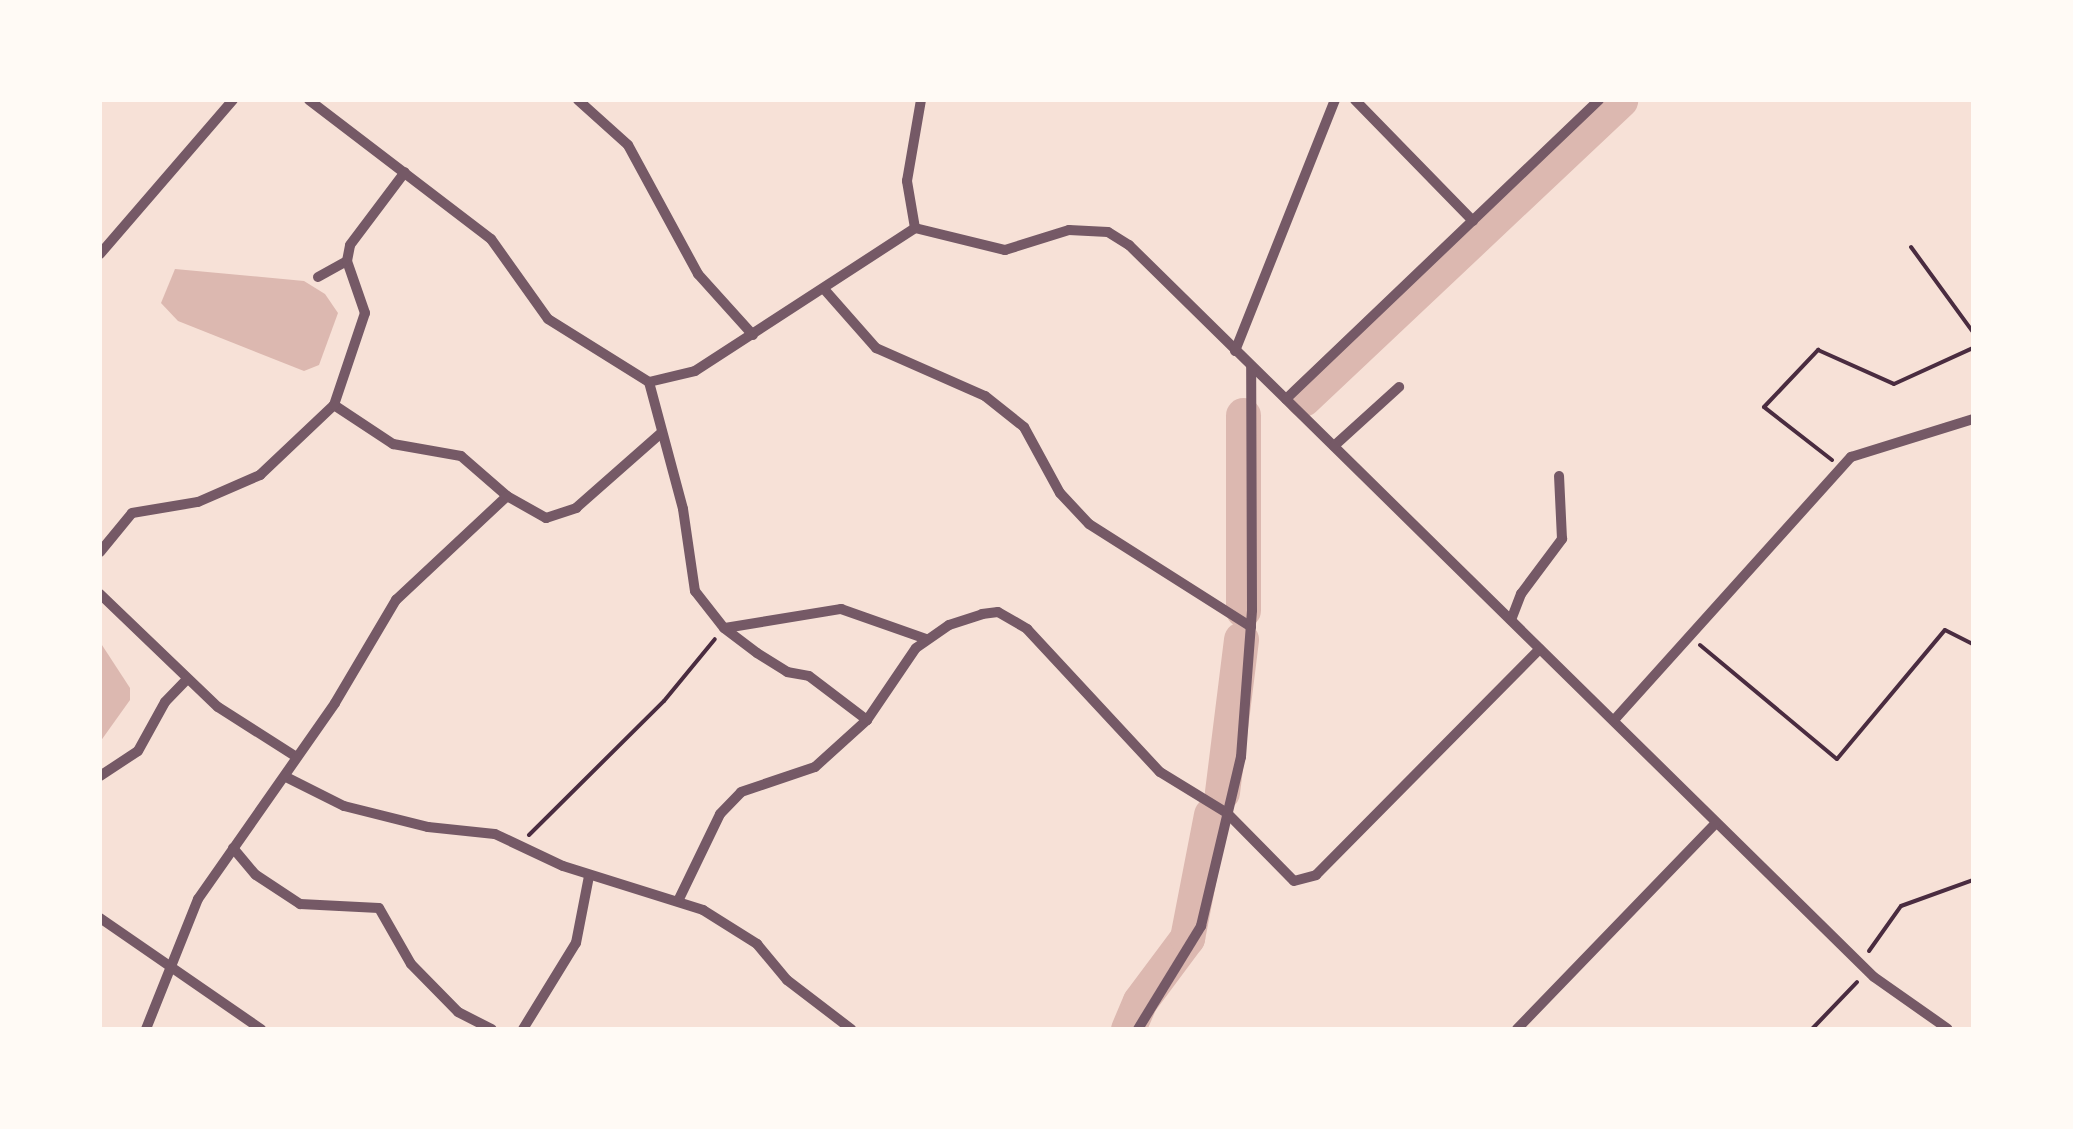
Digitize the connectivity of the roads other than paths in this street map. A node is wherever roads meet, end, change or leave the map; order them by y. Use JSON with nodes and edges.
{"nodes":[{"id":1,"x":233,"y":100,"type":"edge"},
{"id":2,"x":310,"y":100,"type":"edge"},
{"id":3,"x":578,"y":100,"type":"edge"},
{"id":4,"x":1335,"y":100,"type":"edge"},
{"id":5,"x":1355,"y":100,"type":"edge"},
{"id":6,"x":1599,"y":100,"type":"edge"},
{"id":7,"x":918,"y":102,"type":"edge"},
{"id":8,"x":406,"y":172,"type":"junction"},
{"id":9,"x":1472,"y":221,"type":"junction"},
{"id":10,"x":914,"y":228,"type":"junction"},
{"id":11,"x":100,"y":254,"type":"edge"},
{"id":12,"x":348,"y":261,"type":"junction"},
{"id":13,"x":318,"y":277,"type":"dead end"},
{"id":14,"x":824,"y":289,"type":"junction"},
{"id":15,"x":752,"y":335,"type":"junction"},
{"id":16,"x":1235,"y":351,"type":"junction"},
{"id":17,"x":1251,"y":367,"type":"junction"},
{"id":18,"x":650,"y":382,"type":"junction"},
{"id":19,"x":1398,"y":387,"type":"dead end"},
{"id":20,"x":1286,"y":399,"type":"junction"},
{"id":21,"x":334,"y":405,"type":"junction"},
{"id":22,"x":1973,"y":418,"type":"edge"},
{"id":23,"x":660,"y":434,"type":"junction"},
{"id":24,"x":1334,"y":446,"type":"junction"},
{"id":25,"x":1559,"y":476,"type":"dead end"},
{"id":26,"x":507,"y":496,"type":"junction"},
{"id":27,"x":100,"y":552,"type":"edge"},
{"id":28,"x":100,"y":594,"type":"edge"},
{"id":29,"x":1511,"y":620,"type":"junction"},
{"id":30,"x":1251,"y":627,"type":"junction"},
{"id":31,"x":724,"y":628,"type":"junction"},
{"id":32,"x":926,"y":640,"type":"junction"},
{"id":33,"x":1540,"y":649,"type":"junction"},
{"id":34,"x":187,"y":680,"type":"junction"},
{"id":35,"x":1615,"y":719,"type":"junction"},
{"id":36,"x":866,"y":720,"type":"junction"},
{"id":37,"x":295,"y":756,"type":"junction"},
{"id":38,"x":100,"y":776,"type":"edge"},
{"id":39,"x":286,"y":776,"type":"junction"},
{"id":40,"x":1227,"y":813,"type":"junction"},
{"id":41,"x":1716,"y":822,"type":"junction"},
{"id":42,"x":233,"y":848,"type":"junction"},
{"id":43,"x":589,"y":876,"type":"junction"},
{"id":44,"x":678,"y":900,"type":"junction"},
{"id":45,"x":100,"y":918,"type":"edge"},
{"id":46,"x":168,"y":968,"type":"junction"},
{"id":47,"x":146,"y":1029,"type":"edge"},
{"id":48,"x":261,"y":1029,"type":"edge"},
{"id":49,"x":492,"y":1029,"type":"edge"},
{"id":50,"x":523,"y":1029,"type":"edge"},
{"id":51,"x":850,"y":1029,"type":"edge"},
{"id":52,"x":1138,"y":1029,"type":"edge"},
{"id":53,"x":1517,"y":1029,"type":"edge"},
{"id":54,"x":1948,"y":1029,"type":"edge"}],
"edges":[{"from":1,"to":11,"type":"street"},
{"from":2,"to":8,"type":"street"},
{"from":3,"to":15,"type":"street"},
{"from":4,"to":16,"type":"street"},
{"from":5,"to":9,"type":"street"},
{"from":6,"to":9,"type":"street"},
{"from":7,"to":10,"type":"street"},
{"from":8,"to":12,"type":"street"},
{"from":8,"to":18,"type":"street"},
{"from":9,"to":20,"type":"street"},
{"from":10,"to":14,"type":"street"},
{"from":10,"to":16,"type":"street"},
{"from":12,"to":13,"type":"street"},
{"from":12,"to":21,"type":"street"},
{"from":14,"to":15,"type":"street"},
{"from":14,"to":30,"type":"street"},
{"from":15,"to":18,"type":"street"},
{"from":16,"to":17,"type":"street"},
{"from":17,"to":20,"type":"street"},
{"from":17,"to":30,"type":"street"},
{"from":18,"to":23,"type":"street"},
{"from":19,"to":24,"type":"street"},
{"from":20,"to":24,"type":"street"},
{"from":21,"to":26,"type":"street"},
{"from":21,"to":27,"type":"street"},
{"from":22,"to":35,"type":"street"},
{"from":23,"to":26,"type":"street"},
{"from":23,"to":31,"type":"street"},
{"from":24,"to":29,"type":"street"},
{"from":25,"to":29,"type":"street"},
{"from":26,"to":37,"type":"street"},
{"from":28,"to":34,"type":"street"},
{"from":29,"to":33,"type":"street"},
{"from":30,"to":40,"type":"street"},
{"from":31,"to":32,"type":"street"},
{"from":31,"to":36,"type":"street"},
{"from":32,"to":36,"type":"street"},
{"from":32,"to":40,"type":"street"},
{"from":33,"to":35,"type":"street"},
{"from":33,"to":40,"type":"street"},
{"from":34,"to":37,"type":"street"},
{"from":34,"to":38,"type":"street"},
{"from":35,"to":41,"type":"street"},
{"from":36,"to":44,"type":"street"},
{"from":37,"to":39,"type":"street"},
{"from":39,"to":42,"type":"street"},
{"from":39,"to":43,"type":"street"},
{"from":40,"to":52,"type":"street"},
{"from":41,"to":53,"type":"street"},
{"from":41,"to":54,"type":"street"},
{"from":42,"to":46,"type":"street"},
{"from":42,"to":49,"type":"street"},
{"from":43,"to":44,"type":"street"},
{"from":43,"to":50,"type":"street"},
{"from":44,"to":51,"type":"street"},
{"from":45,"to":46,"type":"street"},
{"from":46,"to":47,"type":"street"},
{"from":46,"to":48,"type":"street"}]}
